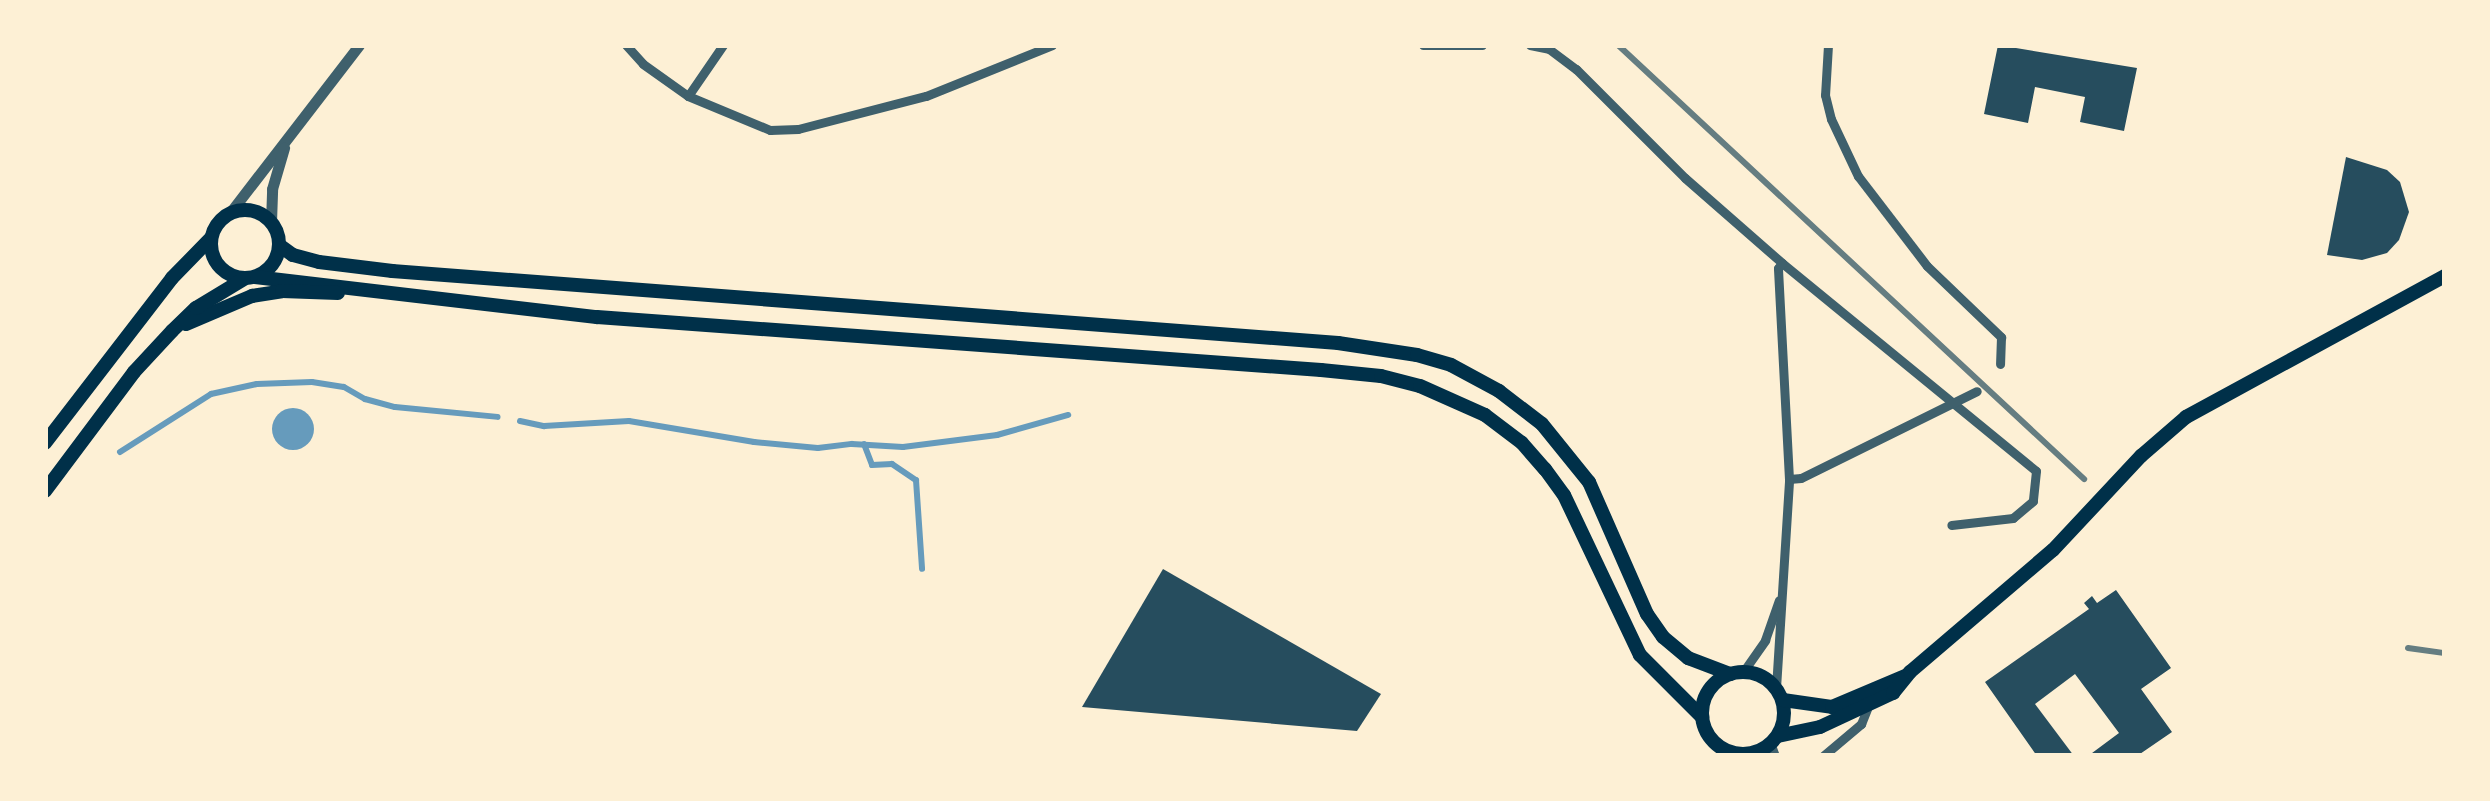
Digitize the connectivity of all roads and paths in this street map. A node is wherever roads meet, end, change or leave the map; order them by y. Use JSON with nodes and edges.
{"nodes":[{"id":1,"x":359,"y":45,"type":"edge"},
{"id":2,"x":626,"y":45,"type":"edge"},
{"id":3,"x":723,"y":45,"type":"edge"},
{"id":4,"x":1052,"y":45,"type":"edge"},
{"id":5,"x":1423,"y":45,"type":"edge"},
{"id":6,"x":1482,"y":45,"type":"edge"},
{"id":7,"x":1530,"y":45,"type":"edge"},
{"id":8,"x":1828,"y":45,"type":"edge"},
{"id":9,"x":688,"y":96,"type":"junction"},
{"id":10,"x":287,"y":140,"type":"junction"},
{"id":11,"x":229,"y":214,"type":"junction"},
{"id":12,"x":272,"y":222,"type":"junction"},
{"id":13,"x":211,"y":238,"type":"junction"},
{"id":14,"x":279,"y":245,"type":"junction"},
{"id":15,"x":1782,"y":263,"type":"junction"},
{"id":16,"x":2445,"y":276,"type":"edge"},
{"id":17,"x":249,"y":278,"type":"junction"},
{"id":18,"x":418,"y":296,"type":"junction"},
{"id":19,"x":172,"y":331,"type":"junction"},
{"id":20,"x":2000,"y":364,"type":"dead end"},
{"id":21,"x":1976,"y":391,"type":"dead end"},
{"id":22,"x":1954,"y":402,"type":"junction"},
{"id":23,"x":45,"y":443,"type":"edge"},
{"id":24,"x":1789,"y":479,"type":"junction"},
{"id":25,"x":45,"y":491,"type":"edge"},
{"id":26,"x":1951,"y":525,"type":"dead end"},
{"id":27,"x":1782,"y":588,"type":"junction"},
{"id":28,"x":1737,"y":673,"type":"junction"},
{"id":29,"x":1906,"y":676,"type":"junction"},
{"id":30,"x":1779,"y":694,"type":"junction"},
{"id":31,"x":1867,"y":709,"type":"junction"},
{"id":32,"x":1702,"y":717,"type":"junction"},
{"id":33,"x":1775,"y":745,"type":"edge"},
{"id":34,"x":1742,"y":756,"type":"edge"},
{"id":35,"x":1823,"y":756,"type":"edge"}],
"edges":[{"from":1,"to":10,"type":"street"},
{"from":2,"to":9,"type":"street"},
{"from":3,"to":9,"type":"street"},
{"from":4,"to":9,"type":"street"},
{"from":5,"to":6,"type":"street"},
{"from":7,"to":15,"type":"street"},
{"from":8,"to":20,"type":"street"},
{"from":10,"to":11,"type":"street"},
{"from":10,"to":12,"type":"street"},
{"from":11,"to":12,"type":"main road"},
{"from":11,"to":13,"type":"main road"},
{"from":12,"to":14,"type":"main road"},
{"from":13,"to":17,"type":"main road"},
{"from":13,"to":23,"type":"main road"},
{"from":14,"to":17,"type":"main road"},
{"from":14,"to":28,"type":"main road"},
{"from":15,"to":22,"type":"street"},
{"from":15,"to":24,"type":"street"},
{"from":16,"to":29,"type":"main road"},
{"from":17,"to":18,"type":"main road"},
{"from":17,"to":19,"type":"main road"},
{"from":18,"to":19,"type":"main road"},
{"from":18,"to":32,"type":"main road"},
{"from":19,"to":25,"type":"main road"},
{"from":21,"to":22,"type":"street"},
{"from":22,"to":24,"type":"street"},
{"from":22,"to":26,"type":"street"},
{"from":24,"to":27,"type":"street"},
{"from":27,"to":28,"type":"street"},
{"from":27,"to":30,"type":"street"},
{"from":28,"to":30,"type":"main road"},
{"from":28,"to":32,"type":"main road"},
{"from":29,"to":30,"type":"main road"},
{"from":29,"to":31,"type":"main road"},
{"from":30,"to":33,"type":"main road"},
{"from":31,"to":33,"type":"main road"},
{"from":31,"to":35,"type":"street"},
{"from":32,"to":34,"type":"main road"},
{"from":33,"to":34,"type":"main road"}]}
